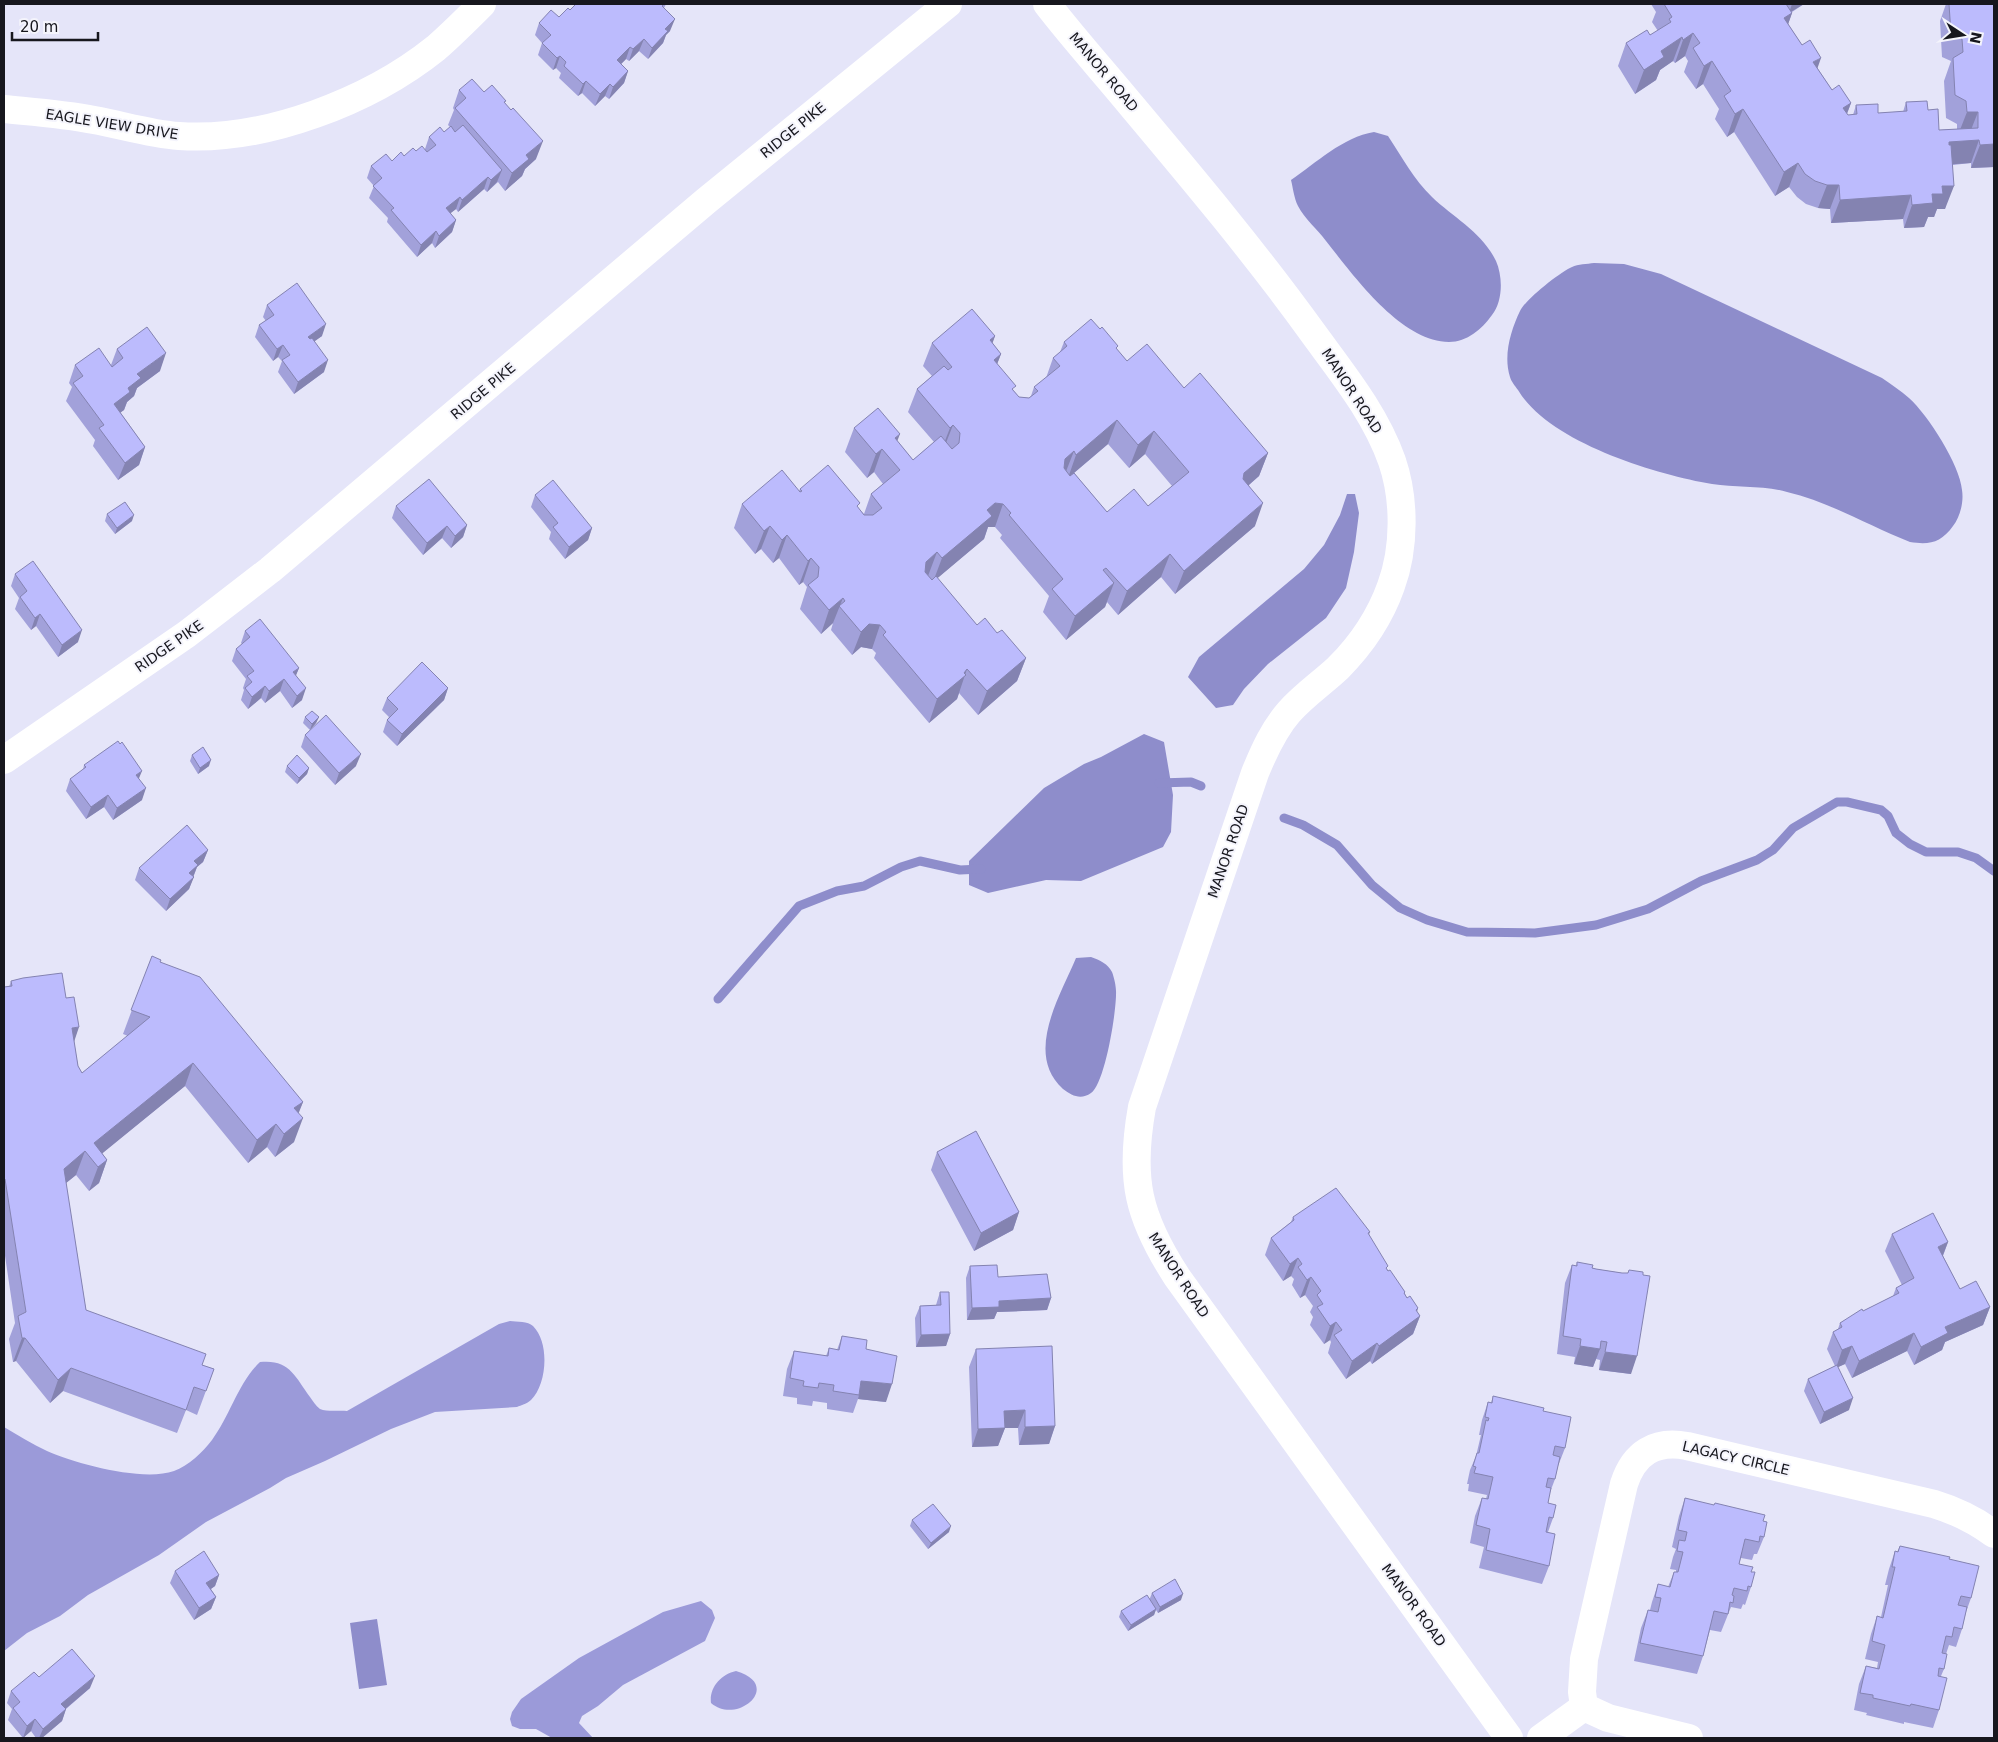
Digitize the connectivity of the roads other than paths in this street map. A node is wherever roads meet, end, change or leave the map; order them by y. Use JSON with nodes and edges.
{"nodes":[{"id":1,"x":482,"y":4,"type":"edge"},
{"id":2,"x":948,"y":4,"type":"edge"},
{"id":3,"x":1048,"y":4,"type":"edge"},
{"id":4,"x":4,"y":109,"type":"edge"},
{"id":5,"x":4,"y":760,"type":"edge"},
{"id":6,"x":1994,"y":1534,"type":"edge"},
{"id":7,"x":1584,"y":1707,"type":"junction"},
{"id":8,"x":1509,"y":1738,"type":"edge"},
{"id":9,"x":1541,"y":1738,"type":"edge"},
{"id":10,"x":1689,"y":1738,"type":"edge"}],
"edges":[{"from":1,"to":4,"type":"street","name":"EAGLE VIEW DRIVE"},
{"from":2,"to":5,"type":"street","name":"RIDGE PIKE"},
{"from":3,"to":8,"type":"street","name":"MANOR ROAD"},
{"from":6,"to":7,"type":"street","name":"LAGACY CIRCLE"},
{"from":7,"to":9,"type":"street"},
{"from":7,"to":10,"type":"street"}]}
